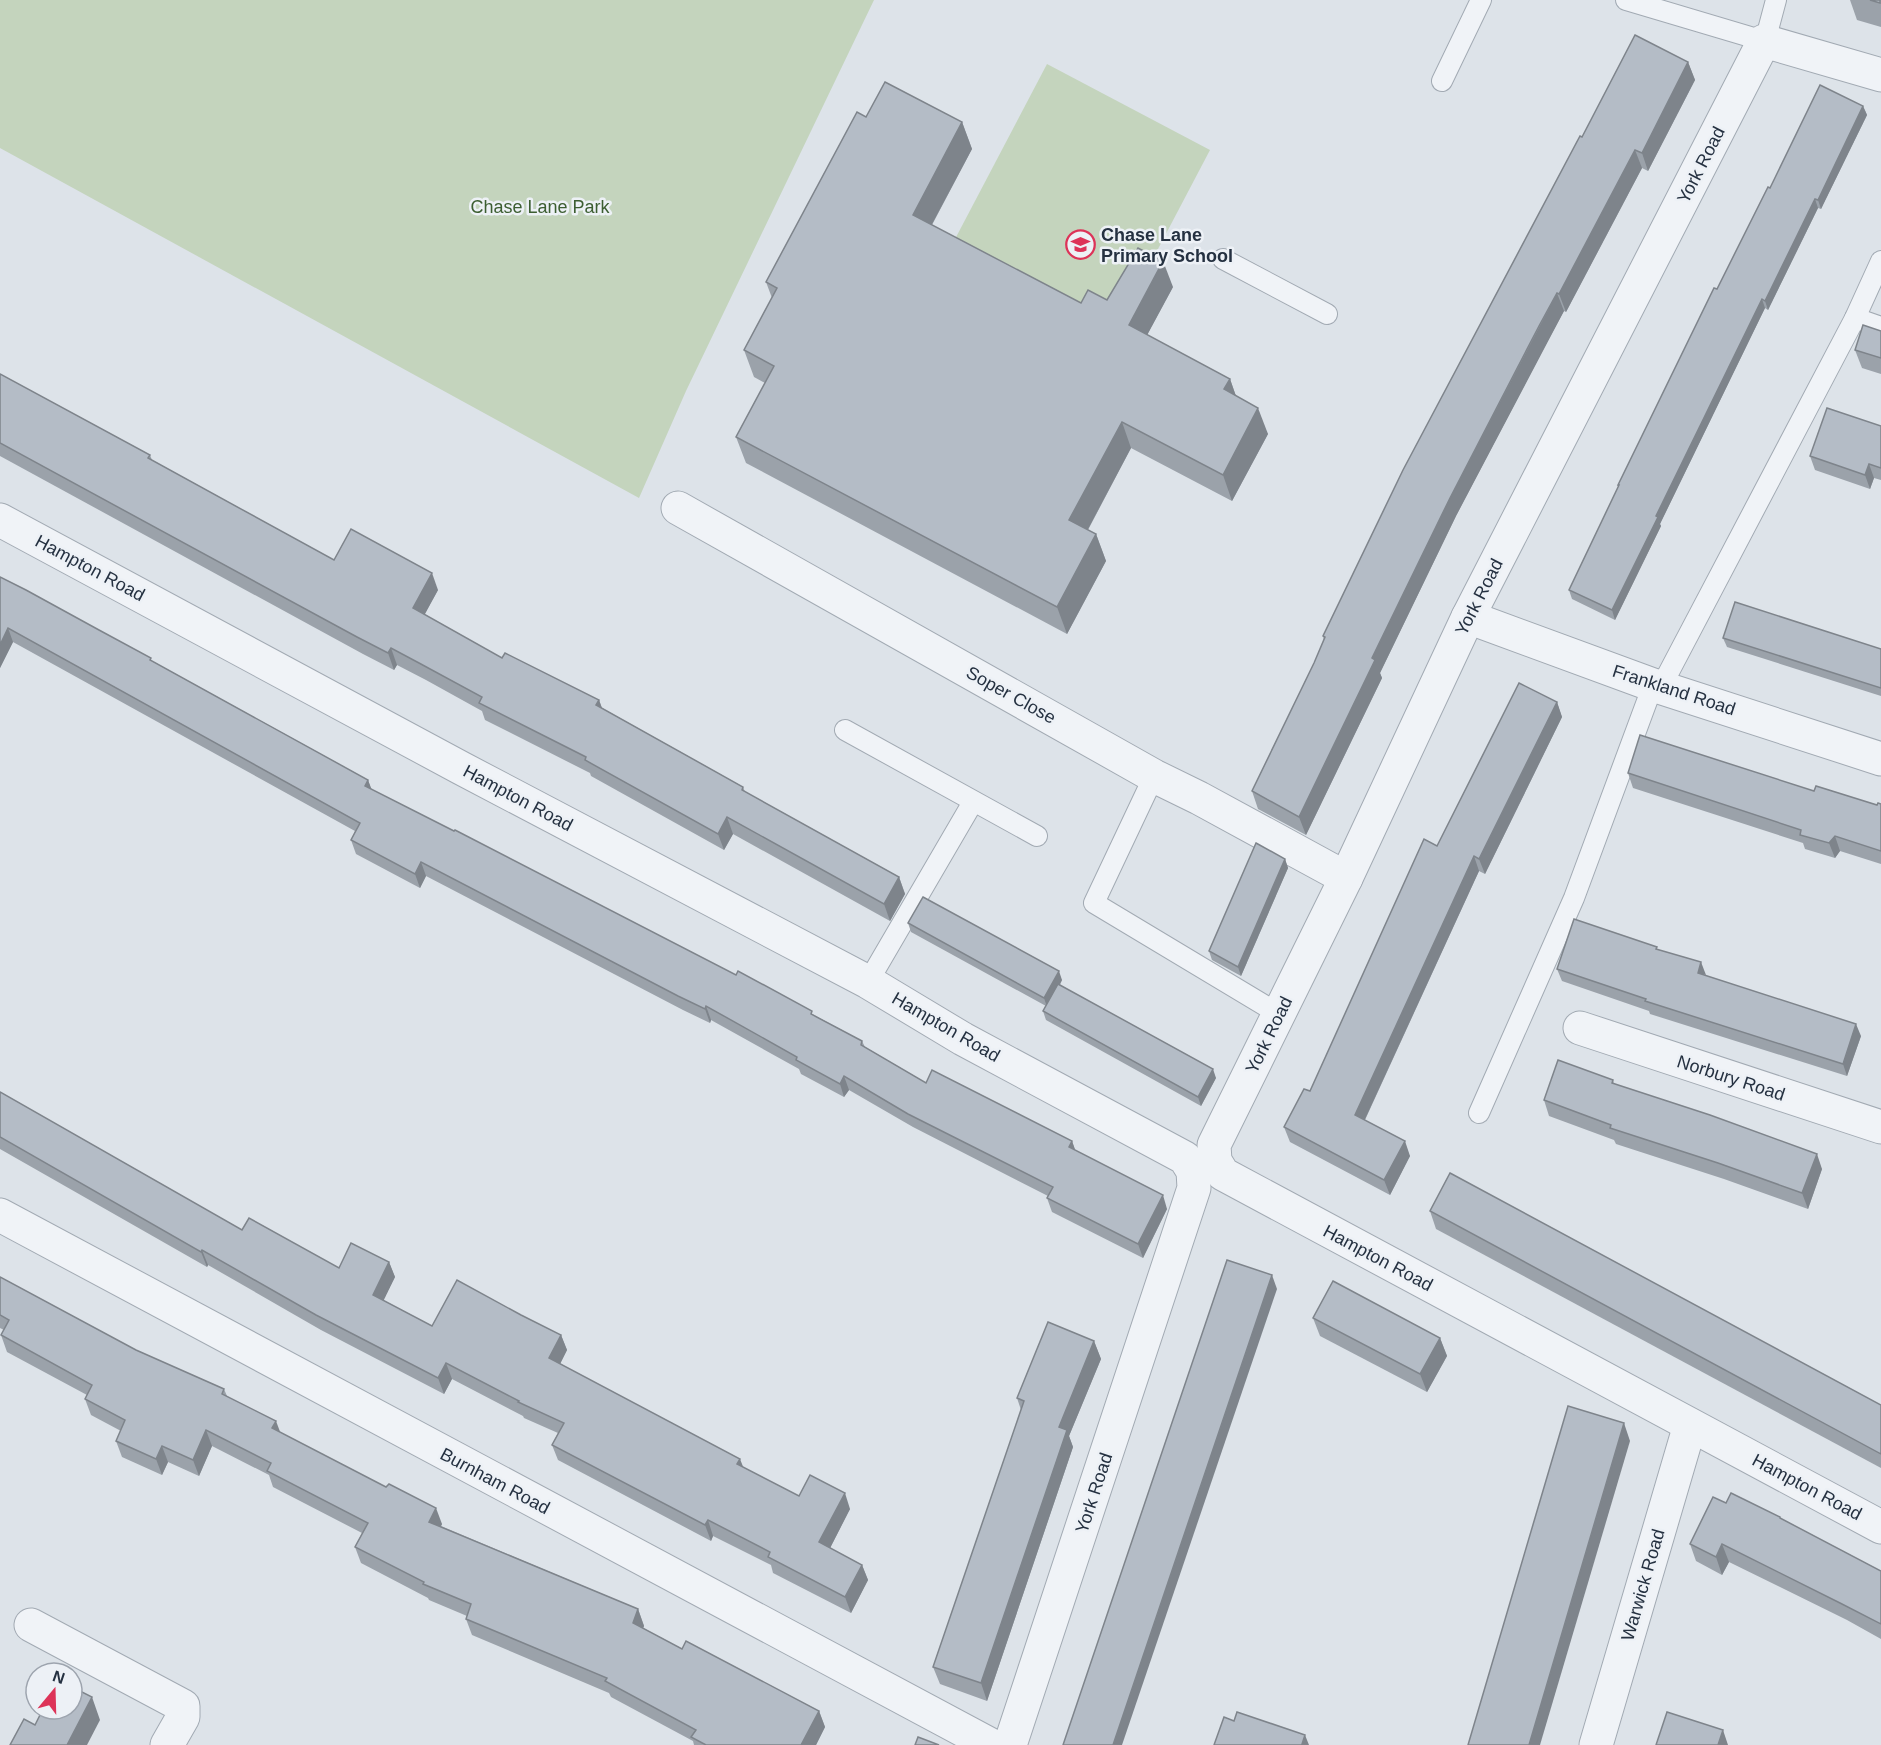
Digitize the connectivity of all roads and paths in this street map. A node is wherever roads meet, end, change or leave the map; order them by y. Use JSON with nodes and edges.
{"nodes":[{"id":1,"x":1481,"y":0,"type":"edge"},
{"id":2,"x":1626,"y":0,"type":"edge"},
{"id":3,"x":1776,"y":0,"type":"edge"},
{"id":4,"x":1764,"y":41,"type":"junction"},
{"id":5,"x":1881,"y":75,"type":"edge"},
{"id":6,"x":1442,"y":81,"type":"dead end"},
{"id":7,"x":1222,"y":259,"type":"dead end"},
{"id":8,"x":1881,"y":261,"type":"edge"},
{"id":9,"x":1326,"y":314,"type":"dead end"},
{"id":10,"x":1855,"y":318,"type":"junction"},
{"id":11,"x":1881,"y":327,"type":"edge"},
{"id":12,"x":678,"y":508,"type":"dead end"},
{"id":13,"x":0,"y":520,"type":"edge"},
{"id":14,"x":1468,"y":617,"type":"junction"},
{"id":15,"x":1657,"y":686,"type":"junction"},
{"id":16,"x":845,"y":730,"type":"dead end"},
{"id":17,"x":1880,"y":757,"type":"edge"},
{"id":18,"x":1154,"y":776,"type":"junction"},
{"id":19,"x":973,"y":802,"type":"junction"},
{"id":20,"x":1037,"y":836,"type":"dead end"},
{"id":21,"x":1346,"y":878,"type":"junction"},
{"id":22,"x":868,"y":982,"type":"junction"},
{"id":23,"x":1279,"y":1014,"type":"junction"},
{"id":24,"x":1580,"y":1028,"type":"dead end"},
{"id":25,"x":1479,"y":1113,"type":"dead end"},
{"id":26,"x":1881,"y":1127,"type":"edge"},
{"id":27,"x":1204,"y":1166,"type":"junction"},
{"id":28,"x":0,"y":1215,"type":"edge"},
{"id":29,"x":1690,"y":1425,"type":"junction"},
{"id":30,"x":1881,"y":1527,"type":"edge"},
{"id":31,"x":31,"y":1625,"type":"dead end"},
{"id":32,"x":167,"y":1745,"type":"edge"},
{"id":33,"x":991,"y":1745,"type":"edge"},
{"id":34,"x":1010,"y":1745,"type":"edge"},
{"id":35,"x":1596,"y":1745,"type":"edge"}],
"edges":[{"from":1,"to":6,"type":"lane"},
{"from":2,"to":4,"type":"lane"},
{"from":3,"to":4,"type":"lane"},
{"from":4,"to":5,"type":"street"},
{"from":4,"to":14,"type":"street","name":"York Road"},
{"from":7,"to":9,"type":"lane"},
{"from":8,"to":10,"type":"lane"},
{"from":10,"to":11,"type":"lane"},
{"from":10,"to":15,"type":"lane"},
{"from":12,"to":18,"type":"street","name":"Soper Close"},
{"from":13,"to":22,"type":"street","name":"Hampton Road"},
{"from":14,"to":15,"type":"street","name":"Frankland Road"},
{"from":14,"to":21,"type":"street","name":"York Road"},
{"from":15,"to":17,"type":"street","name":"Frankland Road"},
{"from":15,"to":25,"type":"lane"},
{"from":16,"to":19,"type":"lane"},
{"from":18,"to":21,"type":"street","name":"Soper Close"},
{"from":18,"to":23,"type":"lane"},
{"from":19,"to":20,"type":"lane"},
{"from":19,"to":22,"type":"lane"},
{"from":21,"to":23,"type":"street","name":"York Road"},
{"from":22,"to":27,"type":"street","name":"Hampton Road"},
{"from":23,"to":27,"type":"street","name":"York Road"},
{"from":24,"to":26,"type":"street","name":"Norbury Road"},
{"from":27,"to":29,"type":"street","name":"Hampton Road"},
{"from":27,"to":34,"type":"street","name":"York Road"},
{"from":28,"to":33,"type":"street","name":"Burnham Road"},
{"from":29,"to":30,"type":"street","name":"Hampton Road"},
{"from":29,"to":35,"type":"street","name":"Warwick Road"},
{"from":31,"to":32,"type":"street"}]}
